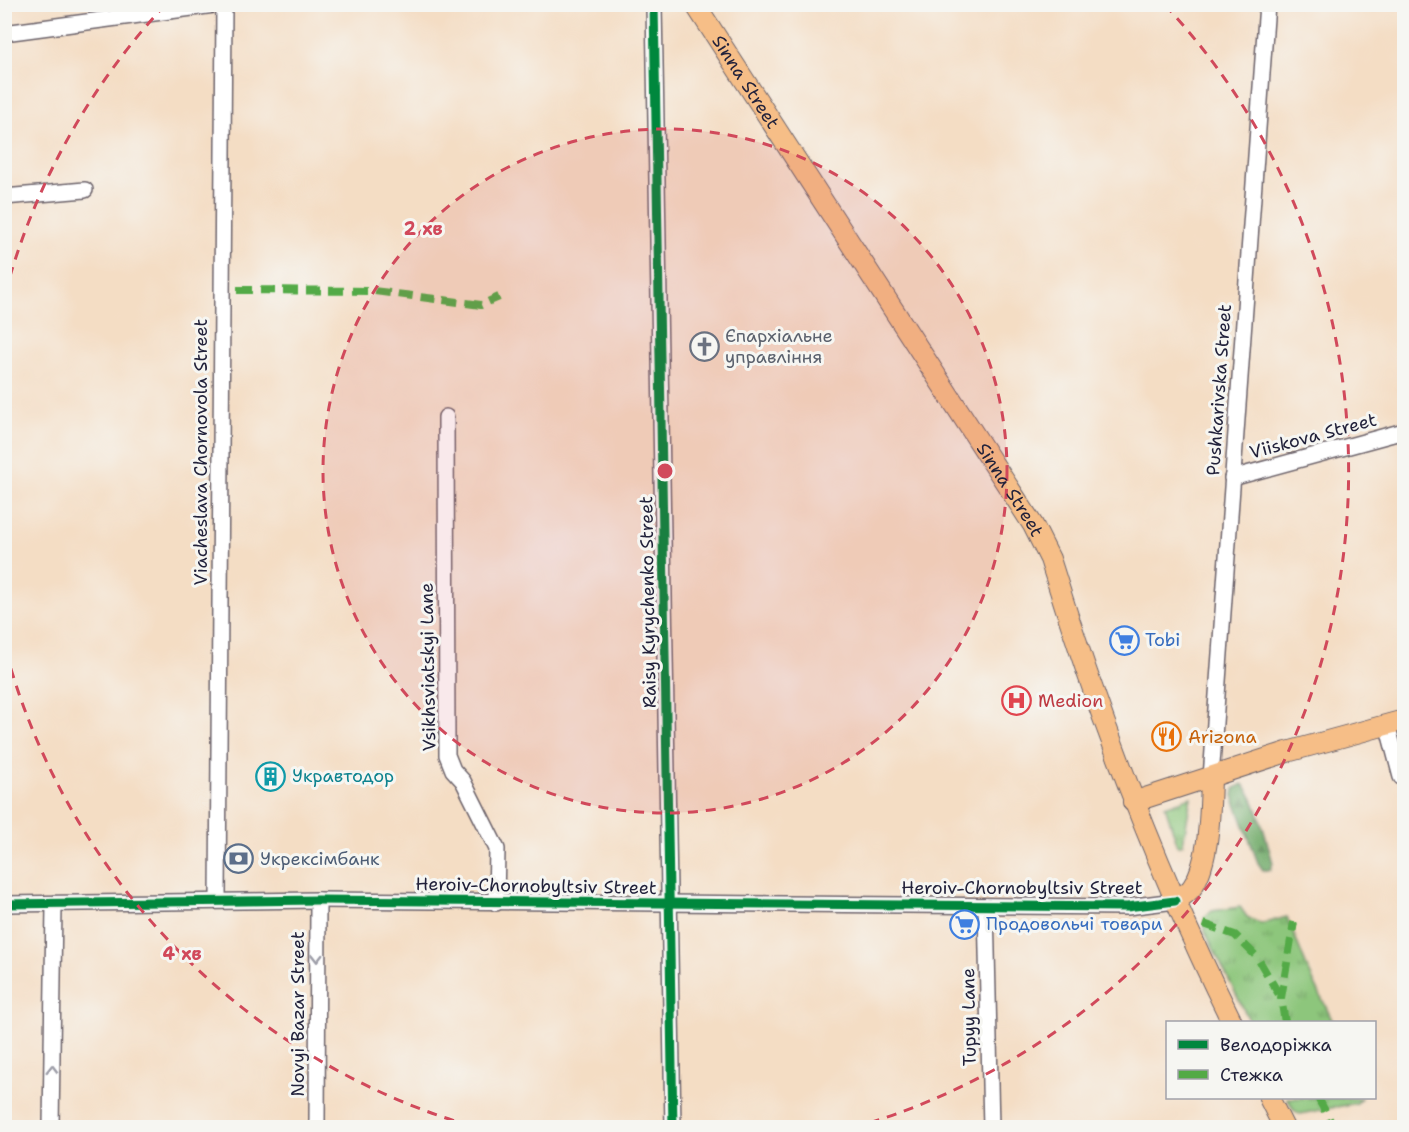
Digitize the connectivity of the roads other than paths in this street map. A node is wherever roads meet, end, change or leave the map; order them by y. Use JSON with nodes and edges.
{"nodes":[{"id":1,"x":223,"y":4,"type":"edge"},
{"id":2,"x":654,"y":4,"type":"edge"},
{"id":3,"x":695,"y":4,"type":"edge"},
{"id":4,"x":1267,"y":4,"type":"edge"},
{"id":5,"x":4,"y":33,"type":"edge"},
{"id":6,"x":85,"y":190,"type":"dead end"},
{"id":7,"x":4,"y":197,"type":"edge"},
{"id":8,"x":446,"y":417,"type":"dead end"},
{"id":9,"x":1404,"y":431,"type":"edge"},
{"id":10,"x":1232,"y":478,"type":"junction"},
{"id":11,"x":1396,"y":722,"type":"edge"},
{"id":12,"x":1401,"y":777,"type":"dead end"},
{"id":13,"x":1211,"y":778,"type":"junction"},
{"id":14,"x":1133,"y":802,"type":"junction"},
{"id":15,"x":218,"y":900,"type":"junction"},
{"id":16,"x":318,"y":900,"type":"junction"},
{"id":17,"x":1175,"y":901,"type":"junction"},
{"id":18,"x":496,"y":903,"type":"junction"},
{"id":19,"x":4,"y":904,"type":"edge"},
{"id":20,"x":54,"y":904,"type":"junction"},
{"id":21,"x":669,"y":904,"type":"junction"},
{"id":22,"x":986,"y":906,"type":"junction"},
{"id":23,"x":1231,"y":1021,"type":"edge"},
{"id":24,"x":1270,"y":1099,"type":"edge"},
{"id":25,"x":51,"y":1128,"type":"edge"},
{"id":26,"x":317,"y":1128,"type":"edge"},
{"id":27,"x":673,"y":1128,"type":"edge"},
{"id":28,"x":991,"y":1128,"type":"edge"},
{"id":29,"x":1284,"y":1128,"type":"edge"}],
"edges":[{"from":1,"to":5,"type":"street"},
{"from":1,"to":15,"type":"street","name":"Viacheslava Chornovola Street"},
{"from":2,"to":21,"type":"street","name":"Raisy Kyrychenko Street"},
{"from":3,"to":14,"type":"main road","name":"Sinna Street"},
{"from":4,"to":10,"type":"street","name":"Pushkarivska Street"},
{"from":6,"to":7,"type":"street"},
{"from":8,"to":18,"type":"street","name":"Vsikhsviatskyi Lane"},
{"from":9,"to":10,"type":"street","name":"Viiskova Street"},
{"from":10,"to":13,"type":"street","name":"Pushkarivska Street"},
{"from":11,"to":12,"type":"street"},
{"from":11,"to":13,"type":"main road"},
{"from":13,"to":14,"type":"main road"},
{"from":13,"to":17,"type":"main road"},
{"from":14,"to":17,"type":"main road","name":"Sinna Street"},
{"from":15,"to":16,"type":"street","name":"Heroiv-Chornobyltsiv Street"},
{"from":15,"to":20,"type":"street","name":"Heroiv-Chornobyltsiv Street"},
{"from":16,"to":18,"type":"street","name":"Heroiv-Chornobyltsiv Street"},
{"from":16,"to":26,"type":"street","name":"Novyi Bazar Street","one_way":true},
{"from":17,"to":22,"type":"street","name":"Heroiv-Chornobyltsiv Street"},
{"from":17,"to":23,"type":"main road","name":"Sinna Street"},
{"from":18,"to":21,"type":"street","name":"Heroiv-Chornobyltsiv Street"},
{"from":19,"to":20,"type":"street","name":"Heroiv-Chornobyltsiv Street"},
{"from":25,"to":20,"type":"street","one_way":true},
{"from":21,"to":22,"type":"street","name":"Heroiv-Chornobyltsiv Street"},
{"from":21,"to":27,"type":"street","name":"Raisy Kyrychenko Street"},
{"from":22,"to":28,"type":"street","name":"Tupyy Lane"},
{"from":24,"to":29,"type":"main road"}]}
